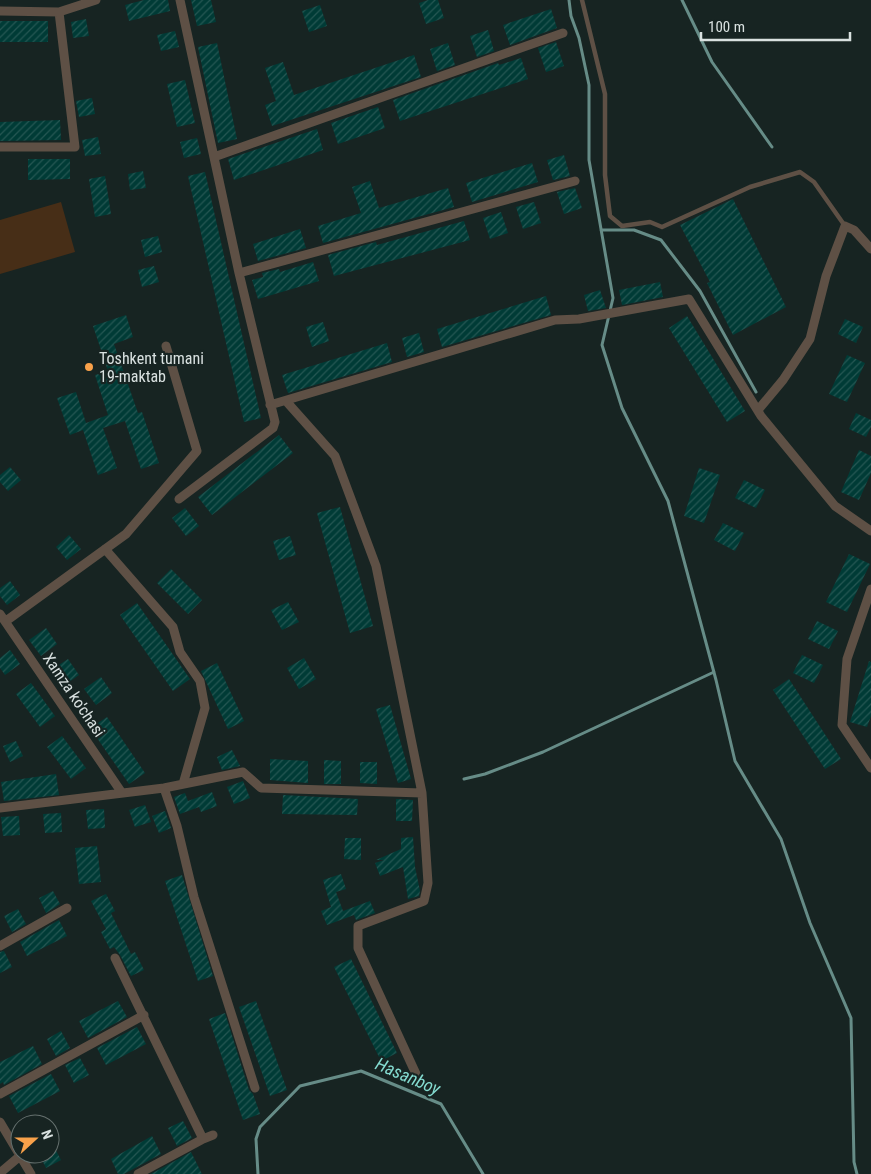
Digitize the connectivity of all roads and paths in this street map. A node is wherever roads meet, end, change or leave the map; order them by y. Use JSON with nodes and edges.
{"nodes":[{"id":1,"x":96,"y":0,"type":"edge"},
{"id":2,"x":180,"y":0,"type":"edge"},
{"id":3,"x":582,"y":0,"type":"edge"},
{"id":4,"x":0,"y":11,"type":"edge"},
{"id":5,"x":59,"y":12,"type":"junction"},
{"id":6,"x":563,"y":33,"type":"dead end"},
{"id":7,"x":0,"y":147,"type":"edge"},
{"id":8,"x":214,"y":157,"type":"junction"},
{"id":9,"x":575,"y":181,"type":"dead end"},
{"id":10,"x":844,"y":226,"type":"junction"},
{"id":11,"x":871,"y":249,"type":"edge"},
{"id":12,"x":240,"y":273,"type":"junction"},
{"id":13,"x":166,"y":346,"type":"dead end"},
{"id":14,"x":286,"y":401,"type":"junction"},
{"id":15,"x":270,"y":405,"type":"junction"},
{"id":16,"x":758,"y":410,"type":"junction"},
{"id":17,"x":178,"y":499,"type":"dead end"},
{"id":18,"x":871,"y":531,"type":"edge"},
{"id":19,"x":105,"y":548,"type":"junction"},
{"id":20,"x":871,"y":589,"type":"edge"},
{"id":21,"x":3,"y":618,"type":"edge"},
{"id":22,"x":871,"y":768,"type":"edge"},
{"id":23,"x":183,"y":784,"type":"junction"},
{"id":24,"x":164,"y":788,"type":"junction"},
{"id":25,"x":422,"y":793,"type":"junction"},
{"id":26,"x":122,"y":794,"type":"junction"},
{"id":27,"x":0,"y":808,"type":"edge"},
{"id":28,"x":67,"y":908,"type":"dead end"},
{"id":29,"x":0,"y":946,"type":"edge"},
{"id":30,"x":115,"y":958,"type":"dead end"},
{"id":31,"x":144,"y":1015,"type":"junction"},
{"id":32,"x":416,"y":1074,"type":"dead end"},
{"id":33,"x":255,"y":1088,"type":"dead end"},
{"id":34,"x":0,"y":1094,"type":"edge"},
{"id":35,"x":0,"y":1122,"type":"edge"},
{"id":36,"x":213,"y":1135,"type":"dead end"},
{"id":37,"x":10,"y":1139,"type":"edge"},
{"id":38,"x":204,"y":1139,"type":"junction"},
{"id":39,"x":11,"y":1164,"type":"edge"},
{"id":40,"x":0,"y":1173,"type":"edge"},
{"id":41,"x":138,"y":1174,"type":"edge"}],
"edges":[{"from":1,"to":5,"type":"street"},
{"from":2,"to":8,"type":"street"},
{"from":3,"to":10,"type":"lane"},
{"from":4,"to":5,"type":"street"},
{"from":5,"to":7,"type":"street"},
{"from":6,"to":8,"type":"street"},
{"from":8,"to":12,"type":"street"},
{"from":9,"to":12,"type":"street"},
{"from":10,"to":11,"type":"street"},
{"from":10,"to":16,"type":"street"},
{"from":12,"to":15,"type":"street"},
{"from":13,"to":19,"type":"street"},
{"from":14,"to":15,"type":"street"},
{"from":14,"to":16,"type":"street"},
{"from":14,"to":25,"type":"street"},
{"from":15,"to":17,"type":"street"},
{"from":16,"to":18,"type":"street"},
{"from":19,"to":21,"type":"street"},
{"from":19,"to":23,"type":"street"},
{"from":20,"to":22,"type":"street"},
{"from":21,"to":26,"type":"street","name":"Xamza ko'chasi"},
{"from":23,"to":24,"type":"street"},
{"from":23,"to":25,"type":"street"},
{"from":24,"to":26,"type":"street"},
{"from":24,"to":33,"type":"street"},
{"from":25,"to":32,"type":"street"},
{"from":26,"to":27,"type":"street"},
{"from":28,"to":29,"type":"street"},
{"from":30,"to":31,"type":"street"},
{"from":31,"to":34,"type":"street"},
{"from":31,"to":38,"type":"street"},
{"from":35,"to":37,"type":"street"},
{"from":36,"to":38,"type":"street"},
{"from":38,"to":41,"type":"street"},
{"from":39,"to":40,"type":"street"}]}
